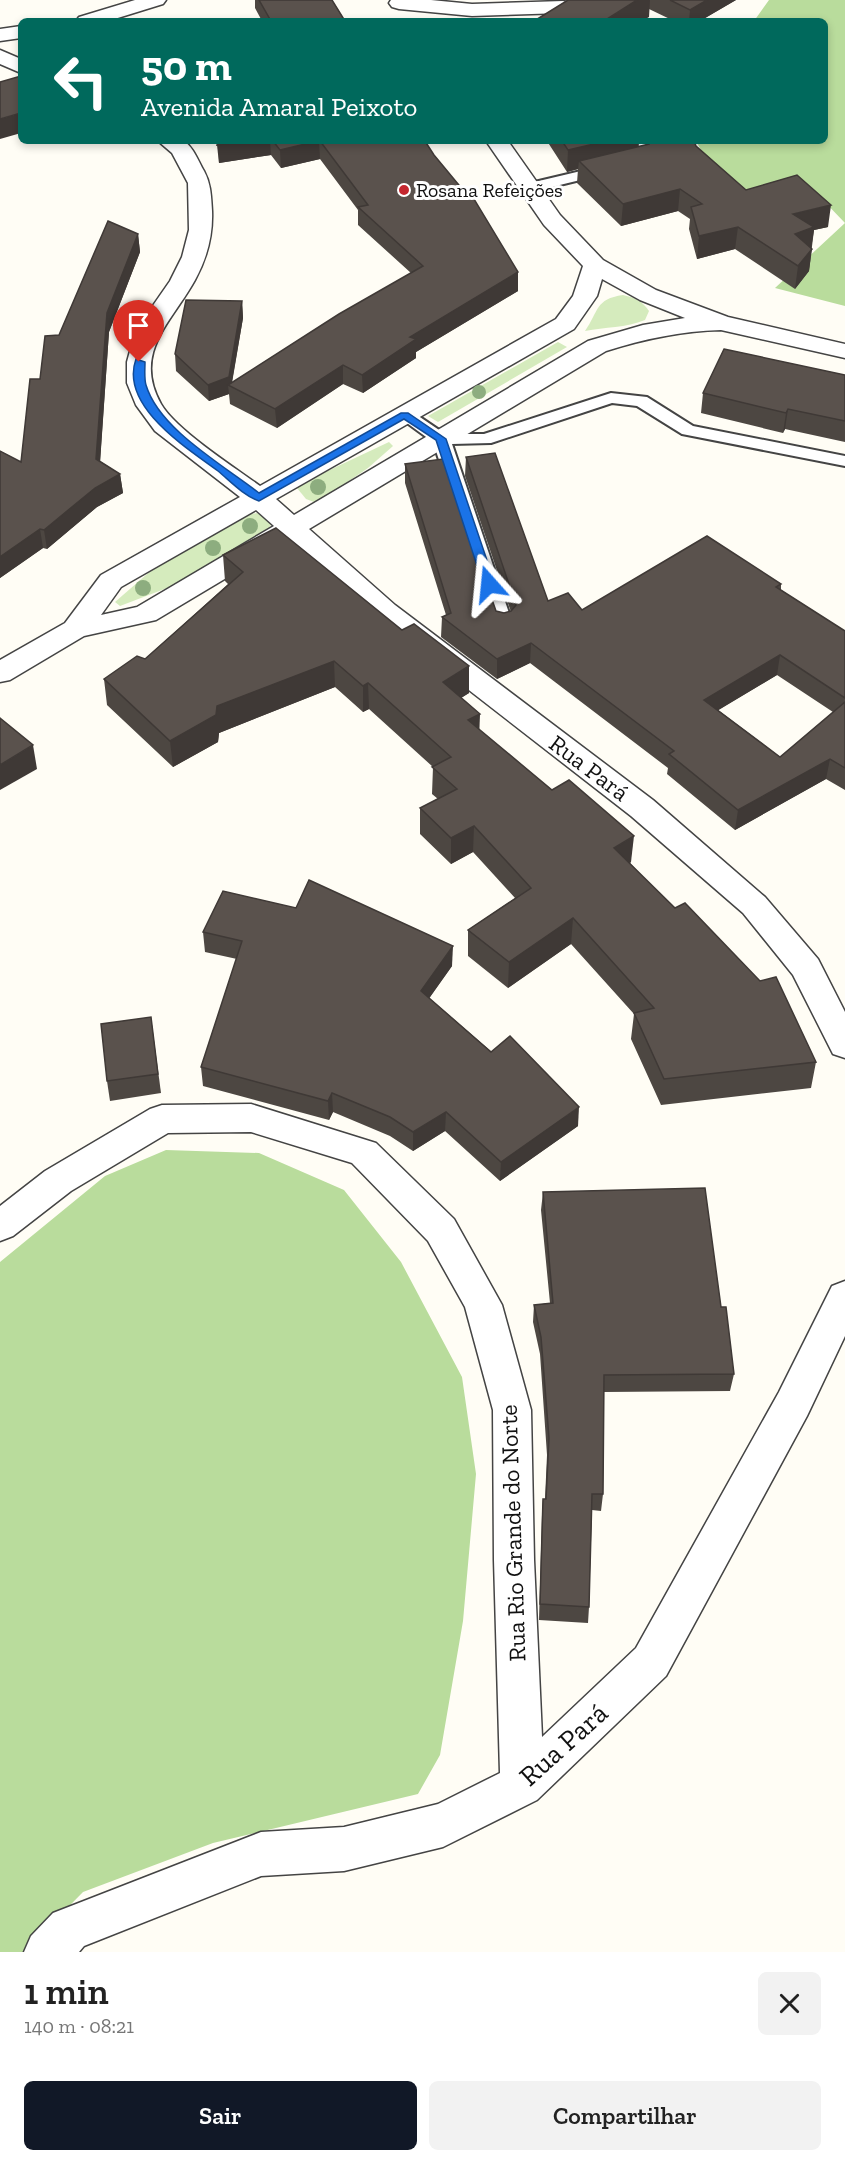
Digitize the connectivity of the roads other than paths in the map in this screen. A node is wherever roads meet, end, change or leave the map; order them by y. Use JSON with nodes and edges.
{"nodes":[{"id":1,"x":156,"y":0,"type":"edge"},
{"id":2,"x":398,"y":1,"type":"edge"},
{"id":3,"x":569,"y":3,"type":"edge"},
{"id":4,"x":96,"y":18,"type":"edge"},
{"id":5,"x":411,"y":18,"type":"edge"},
{"id":6,"x":542,"y":18,"type":"edge"},
{"id":7,"x":18,"y":32,"type":"edge"},
{"id":8,"x":0,"y":35,"type":"edge"},
{"id":9,"x":0,"y":56,"type":"edge"},
{"id":10,"x":18,"y":65,"type":"edge"},
{"id":11,"x":174,"y":144,"type":"edge"},
{"id":12,"x":499,"y":144,"type":"edge"},
{"id":13,"x":646,"y":144,"type":"edge"},
{"id":14,"x":531,"y":187,"type":"junction"},
{"id":15,"x":595,"y":265,"type":"junction"},
{"id":16,"x":721,"y":323,"type":"junction"},
{"id":17,"x":565,"y":324,"type":"junction"},
{"id":18,"x":597,"y":346,"type":"junction"},
{"id":19,"x":845,"y":351,"type":"edge"},
{"id":20,"x":405,"y":415,"type":"junction"},
{"id":21,"x":441,"y":439,"type":"junction"},
{"id":22,"x":845,"y":461,"type":"edge"},
{"id":23,"x":259,"y":498,"type":"junction"},
{"id":24,"x":292,"y":527,"type":"junction"},
{"id":25,"x":503,"y":625,"type":"edge"},
{"id":26,"x":75,"y":629,"type":"junction"},
{"id":27,"x":0,"y":673,"type":"edge"},
{"id":28,"x":845,"y":1045,"type":"edge"},
{"id":29,"x":0,"y":1226,"type":"edge"},
{"id":30,"x":845,"y":1297,"type":"edge"},
{"id":31,"x":522,"y":1785,"type":"junction"},
{"id":32,"x":46,"y":1952,"type":"edge"}],
"edges":[{"from":1,"to":4,"type":"street"},
{"from":2,"to":3,"type":"street"},
{"from":2,"to":5,"type":"street"},
{"from":3,"to":6,"type":"street"},
{"from":7,"to":8,"type":"street"},
{"from":9,"to":10,"type":"street"},
{"from":11,"to":23,"type":"street","name":"Rua Pará"},
{"from":12,"to":14,"type":"street"},
{"from":13,"to":14,"type":"lane"},
{"from":14,"to":15,"type":"street"},
{"from":15,"to":16,"type":"street"},
{"from":15,"to":17,"type":"street"},
{"from":16,"to":18,"type":"street"},
{"from":16,"to":19,"type":"street"},
{"from":17,"to":18,"type":"street"},
{"from":17,"to":20,"type":"street"},
{"from":18,"to":21,"type":"street"},
{"from":20,"to":21,"type":"lane"},
{"from":20,"to":23,"type":"street"},
{"from":21,"to":22,"type":"lane"},
{"from":21,"to":24,"type":"street"},
{"from":21,"to":25,"type":"lane"},
{"from":23,"to":24,"type":"street","name":"Rua Pará"},
{"from":23,"to":26,"type":"street"},
{"from":24,"to":26,"type":"street"},
{"from":24,"to":28,"type":"street","name":"Rua Pará"},
{"from":26,"to":27,"type":"street"},
{"from":29,"to":31,"type":"street","name":"Rua Rio Grande do Norte"},
{"from":30,"to":31,"type":"street","name":"Rua Pará"},
{"from":31,"to":32,"type":"street","name":"Rua Pará"}]}
